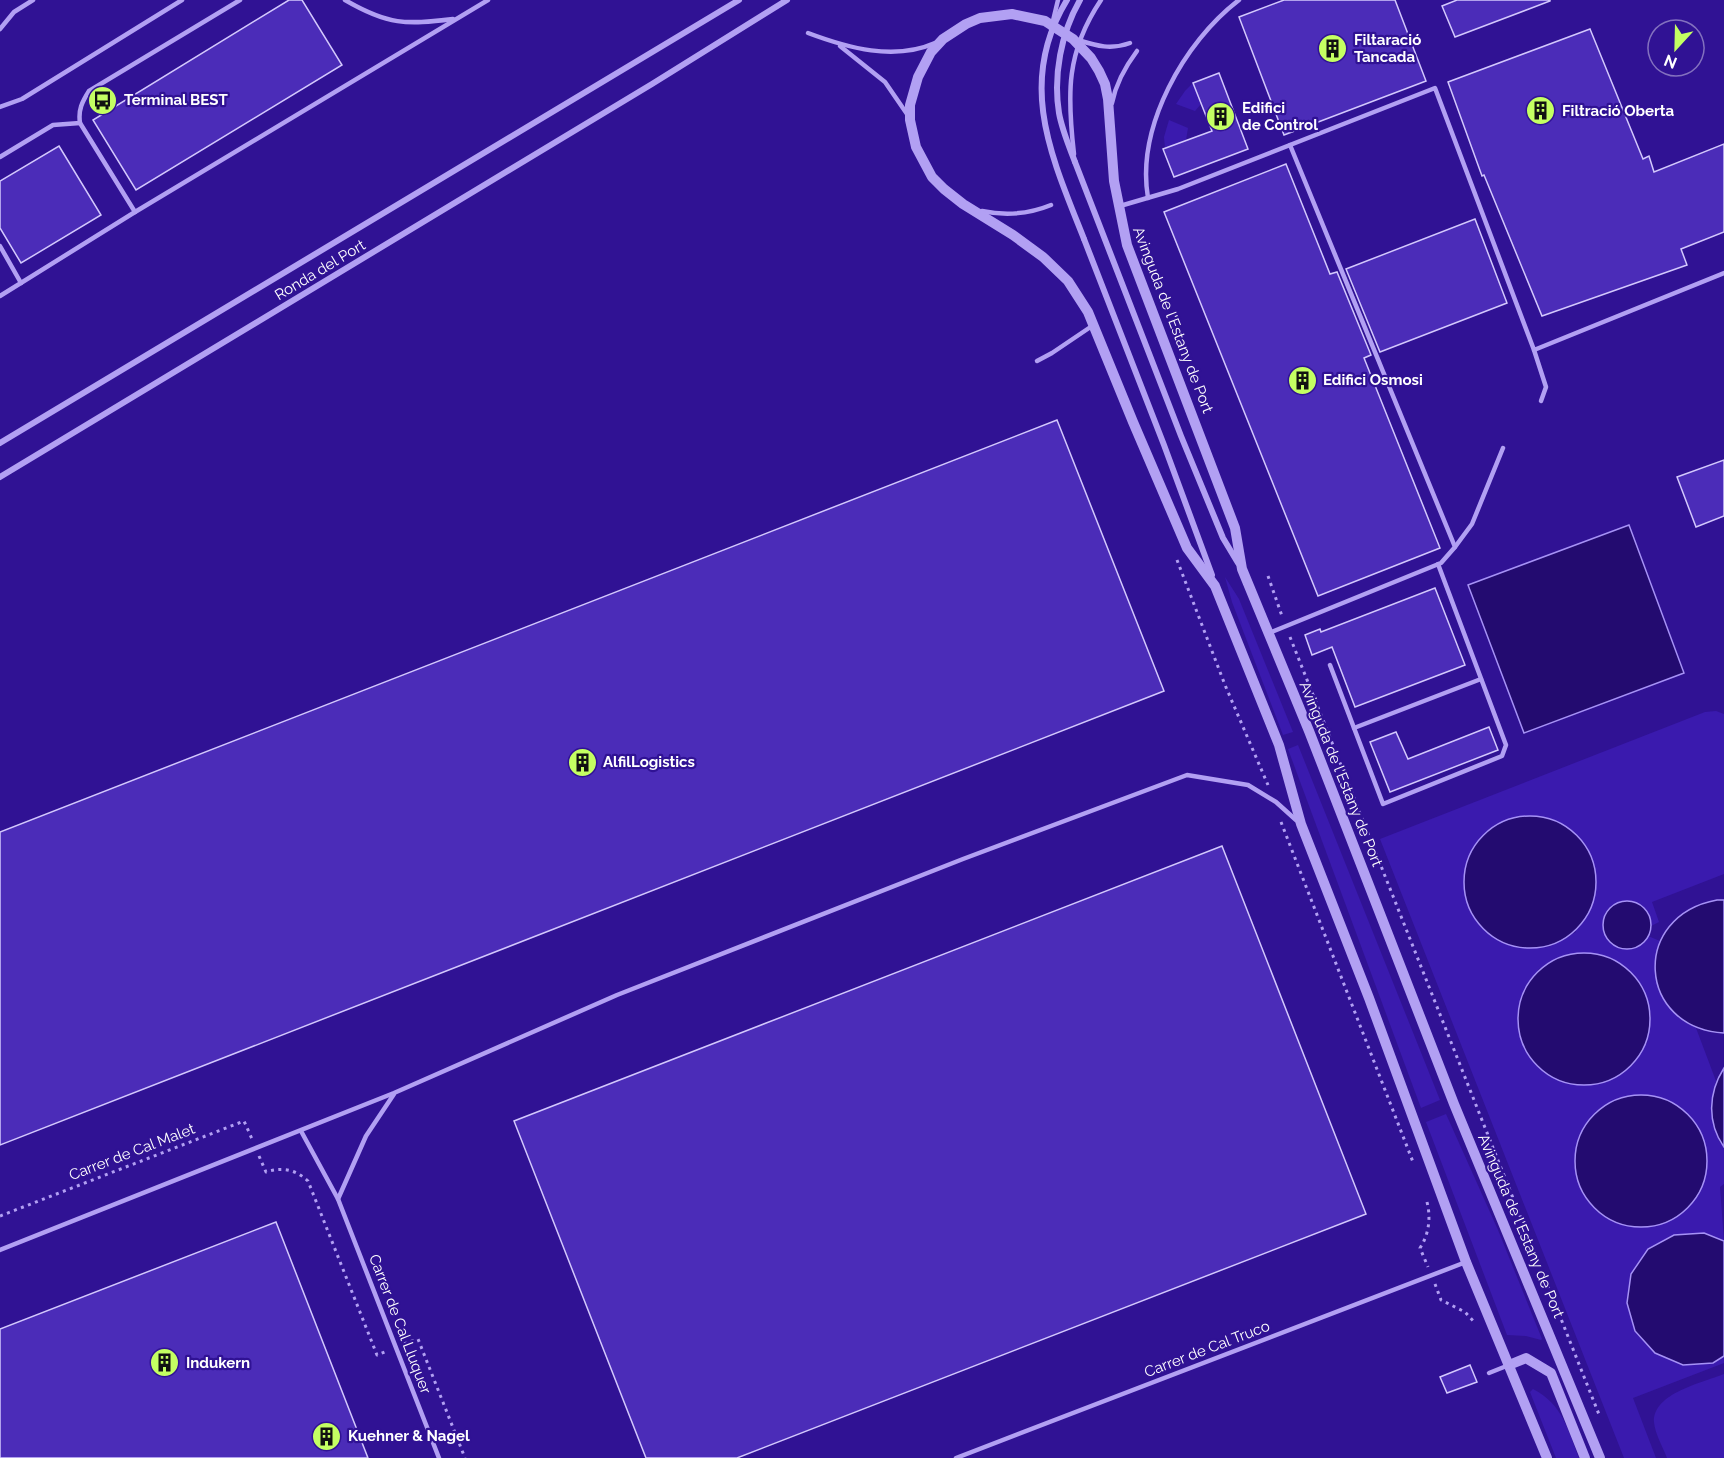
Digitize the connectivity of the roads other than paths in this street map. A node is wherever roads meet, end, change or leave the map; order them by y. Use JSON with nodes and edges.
{"nodes":[{"id":1,"x":33,"y":0,"type":"edge"},
{"id":2,"x":182,"y":0,"type":"edge"},
{"id":3,"x":240,"y":0,"type":"edge"},
{"id":4,"x":345,"y":0,"type":"edge"},
{"id":5,"x":488,"y":0,"type":"edge"},
{"id":6,"x":739,"y":0,"type":"edge"},
{"id":7,"x":787,"y":0,"type":"edge"},
{"id":8,"x":1058,"y":0,"type":"edge"},
{"id":9,"x":1067,"y":0,"type":"edge"},
{"id":10,"x":1080,"y":0,"type":"edge"},
{"id":11,"x":1101,"y":0,"type":"edge"},
{"id":12,"x":1239,"y":0,"type":"edge"},
{"id":13,"x":456,"y":19,"type":"junction"},
{"id":14,"x":0,"y":29,"type":"edge"},
{"id":15,"x":1050,"y":32,"type":"junction"},
{"id":16,"x":808,"y":33,"type":"dead end"},
{"id":17,"x":943,"y":39,"type":"junction"},
{"id":18,"x":1073,"y":39,"type":"junction"},
{"id":19,"x":1130,"y":43,"type":"dead end"},
{"id":20,"x":838,"y":44,"type":"junction"},
{"id":21,"x":1137,"y":51,"type":"dead end"},
{"id":22,"x":0,"y":107,"type":"edge"},
{"id":23,"x":1110,"y":114,"type":"junction"},
{"id":24,"x":910,"y":120,"type":"junction"},
{"id":25,"x":80,"y":123,"type":"junction"},
{"id":26,"x":1290,"y":145,"type":"junction"},
{"id":27,"x":0,"y":156,"type":"edge"},
{"id":28,"x":1074,"y":162,"type":"junction"},
{"id":29,"x":1148,"y":198,"type":"junction"},
{"id":30,"x":963,"y":204,"type":"junction"},
{"id":31,"x":1051,"y":205,"type":"dead end"},
{"id":32,"x":1118,"y":206,"type":"junction"},
{"id":33,"x":135,"y":212,"type":"junction"},
{"id":34,"x":0,"y":246,"type":"edge"},
{"id":35,"x":1724,"y":273,"type":"edge"},
{"id":36,"x":21,"y":283,"type":"junction"},
{"id":37,"x":0,"y":296,"type":"edge"},
{"id":38,"x":1094,"y":324,"type":"junction"},
{"id":39,"x":1534,"y":350,"type":"junction"},
{"id":40,"x":1037,"y":361,"type":"dead end"},
{"id":41,"x":1541,"y":401,"type":"dead end"},
{"id":42,"x":0,"y":443,"type":"edge"},
{"id":43,"x":1503,"y":448,"type":"dead end"},
{"id":44,"x":0,"y":477,"type":"edge"},
{"id":45,"x":1455,"y":547,"type":"junction"},
{"id":46,"x":1438,"y":564,"type":"junction"},
{"id":47,"x":1242,"y":569,"type":"junction"},
{"id":48,"x":1215,"y":586,"type":"junction"},
{"id":49,"x":1269,"y":633,"type":"junction"},
{"id":50,"x":1330,"y":665,"type":"dead end"},
{"id":51,"x":1481,"y":679,"type":"junction"},
{"id":52,"x":1354,"y":728,"type":"junction"},
{"id":53,"x":1301,"y":824,"type":"junction"},
{"id":54,"x":394,"y":1093,"type":"junction"},
{"id":55,"x":301,"y":1131,"type":"junction"},
{"id":56,"x":338,"y":1199,"type":"junction"},
{"id":57,"x":0,"y":1250,"type":"edge"},
{"id":58,"x":1466,"y":1262,"type":"junction"},
{"id":59,"x":1509,"y":1365,"type":"junction"},
{"id":60,"x":1489,"y":1373,"type":"dead end"},
{"id":61,"x":439,"y":1458,"type":"edge"},
{"id":62,"x":956,"y":1458,"type":"edge"},
{"id":63,"x":1547,"y":1458,"type":"edge"},
{"id":64,"x":1585,"y":1458,"type":"edge"},
{"id":65,"x":1600,"y":1458,"type":"edge"}],
"edges":[{"from":1,"to":14,"type":"lane"},
{"from":2,"to":22,"type":"lane"},
{"from":3,"to":25,"type":"lane"},
{"from":4,"to":13,"type":"lane"},
{"from":5,"to":13,"type":"lane"},
{"from":6,"to":42,"type":"street"},
{"from":7,"to":44,"type":"street","name":"Ronda del Port"},
{"from":8,"to":15,"type":"lane","bridge":true},
{"from":9,"to":15,"type":"street","bridge":true},
{"from":10,"to":28,"type":"street","bridge":true},
{"from":11,"to":28,"type":"lane","bridge":true},
{"from":12,"to":29,"type":"lane"},
{"from":13,"to":33,"type":"lane"},
{"from":15,"to":48,"type":"street","bridge":true},
{"from":16,"to":20,"type":"lane"},
{"from":17,"to":18,"type":"street","name":"Avinguda de l'Estany de Port"},
{"from":17,"to":20,"type":"lane"},
{"from":17,"to":24,"type":"street","name":"Avinguda de l'Estany de Port"},
{"from":18,"to":19,"type":"lane"},
{"from":18,"to":23,"type":"street","name":"Avinguda de l'Estany de Port"},
{"from":20,"to":24,"type":"lane"},
{"from":21,"to":23,"type":"lane"},
{"from":23,"to":32,"type":"street","name":"Avinguda de l'Estany de Port"},
{"from":24,"to":30,"type":"street","name":"Avinguda de l'Estany de Port"},
{"from":25,"to":27,"type":"lane"},
{"from":25,"to":33,"type":"lane"},
{"from":26,"to":29,"type":"lane"},
{"from":26,"to":39,"type":"lane"},
{"from":26,"to":45,"type":"lane"},
{"from":28,"to":47,"type":"street"},
{"from":29,"to":32,"type":"lane"},
{"from":30,"to":31,"type":"lane"},
{"from":30,"to":38,"type":"street","name":"Avinguda de l'Estany de Port"},
{"from":32,"to":47,"type":"street","name":"Avinguda de l'Estany de Port"},
{"from":33,"to":36,"type":"lane"},
{"from":34,"to":36,"type":"lane"},
{"from":35,"to":39,"type":"lane"},
{"from":36,"to":37,"type":"lane"},
{"from":38,"to":40,"type":"lane"},
{"from":38,"to":48,"type":"street","name":"Avinguda de l'Estany de Port"},
{"from":39,"to":41,"type":"lane"},
{"from":43,"to":45,"type":"lane"},
{"from":45,"to":46,"type":"lane"},
{"from":46,"to":49,"type":"lane"},
{"from":46,"to":51,"type":"lane"},
{"from":47,"to":49,"type":"street","name":"Avinguda de l'Estany de Port"},
{"from":48,"to":53,"type":"street","name":"Avinguda de l'Estany de Port"},
{"from":49,"to":65,"type":"street","name":"Avinguda de l'Estany de Port"},
{"from":50,"to":52,"type":"lane"},
{"from":51,"to":52,"type":"lane"},
{"from":51,"to":52,"type":"lane"},
{"from":53,"to":54,"type":"lane"},
{"from":53,"to":58,"type":"street","name":"Avinguda de l'Estany de Port"},
{"from":54,"to":55,"type":"lane"},
{"from":54,"to":56,"type":"lane"},
{"from":55,"to":56,"type":"lane","name":"Carrer de Cal Lluquer"},
{"from":55,"to":57,"type":"lane"},
{"from":56,"to":61,"type":"lane","name":"Carrer de Cal Lluquer"},
{"from":58,"to":59,"type":"street","name":"Avinguda de l'Estany de Port"},
{"from":58,"to":62,"type":"lane","name":"Carrer de Cal Truco"},
{"from":59,"to":60,"type":"lane"},
{"from":59,"to":63,"type":"street","name":"Avinguda de l'Estany de Port"},
{"from":59,"to":64,"type":"street"}]}
